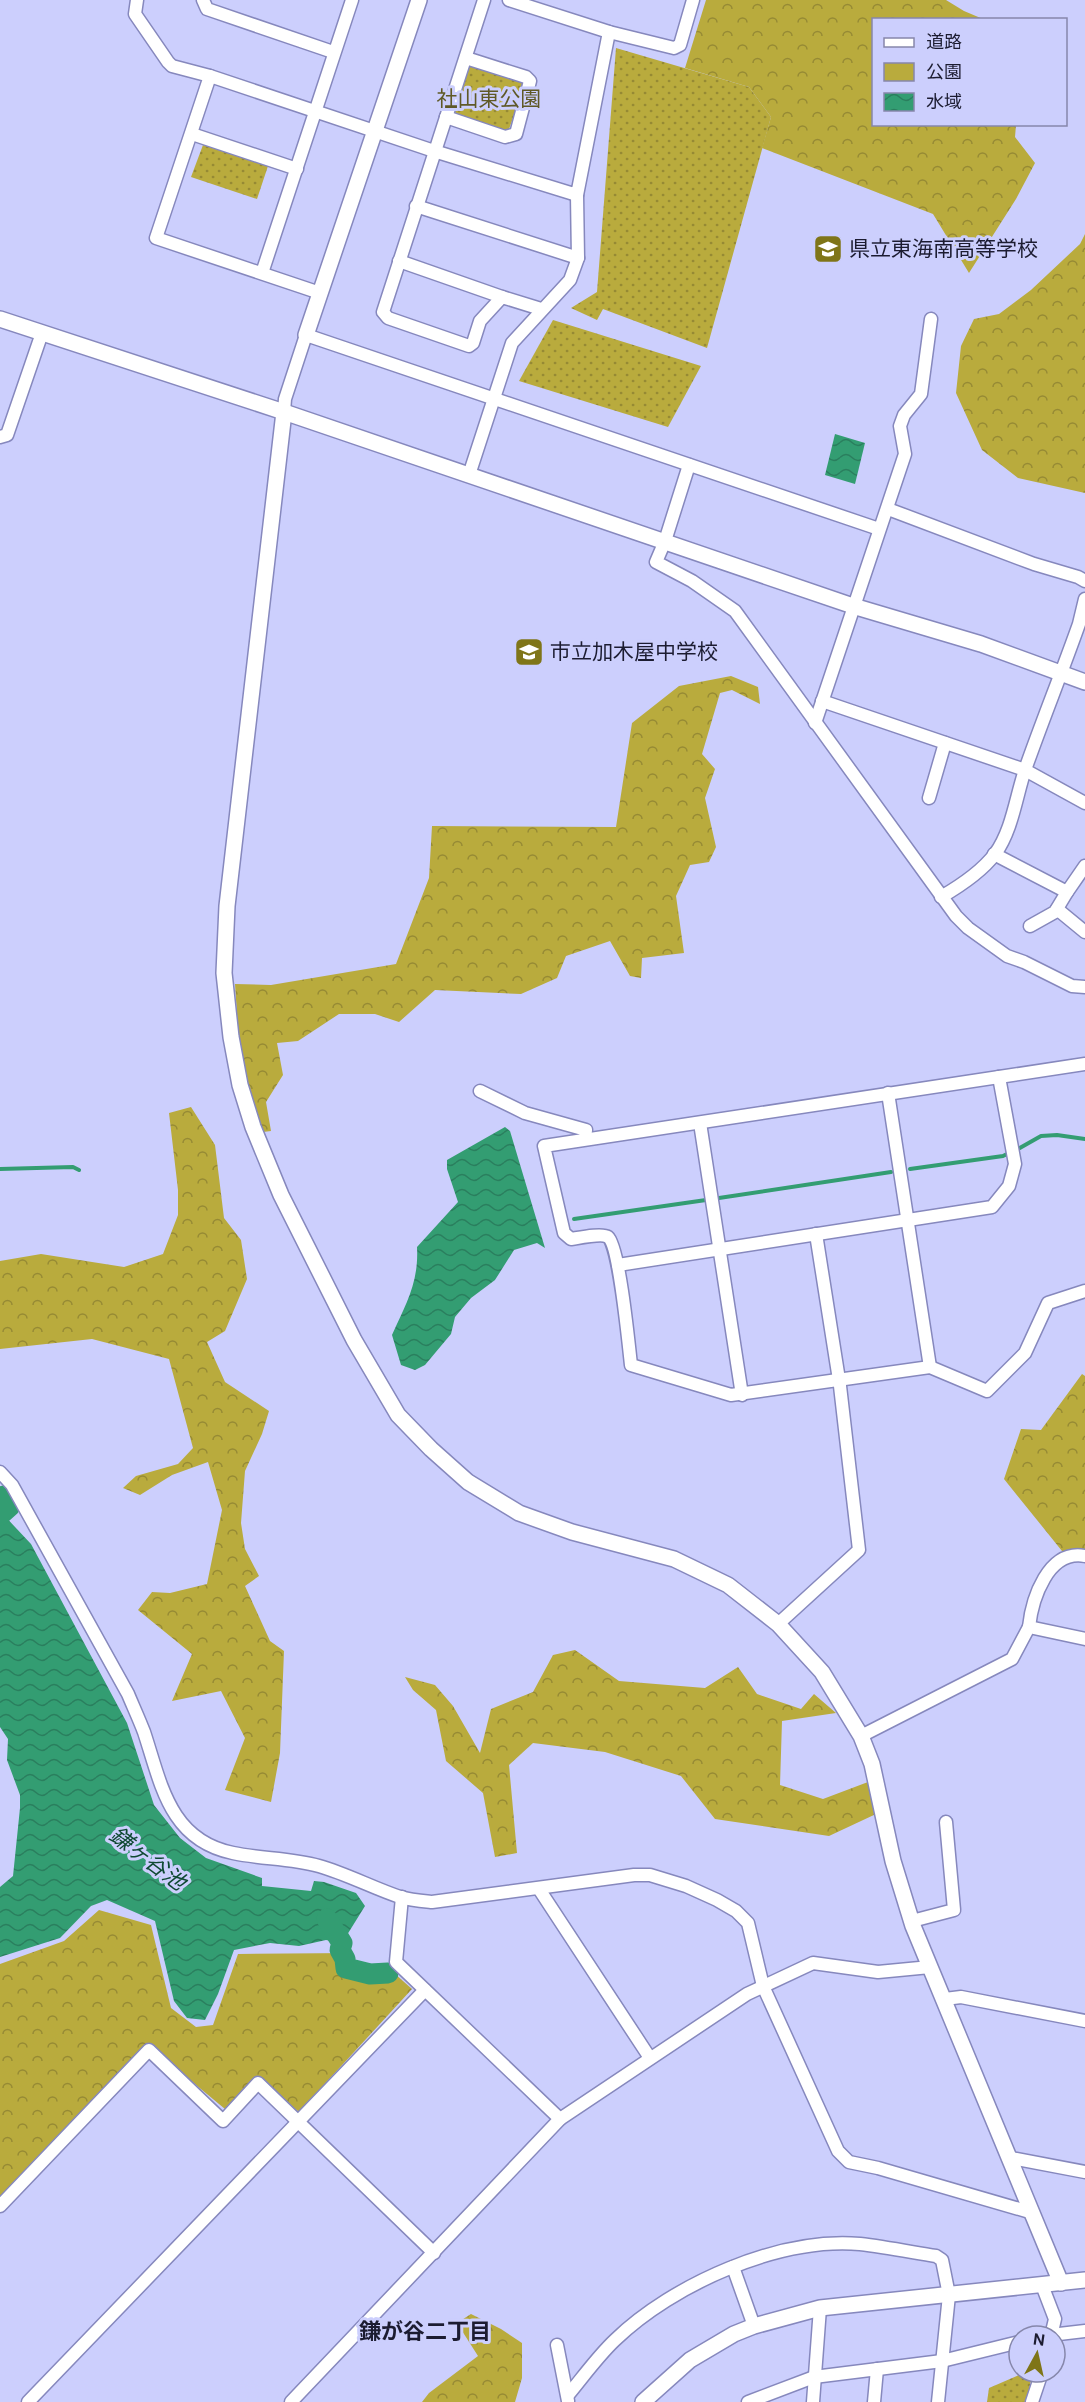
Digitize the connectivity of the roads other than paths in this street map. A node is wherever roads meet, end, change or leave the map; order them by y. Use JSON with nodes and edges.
{"nodes":[{"id":1,"x":137,"y":0,"type":"edge"},
{"id":2,"x":203,"y":0,"type":"edge"},
{"id":3,"x":352,"y":0,"type":"edge"},
{"id":4,"x":419,"y":0,"type":"edge"},
{"id":5,"x":484,"y":0,"type":"edge"},
{"id":6,"x":509,"y":0,"type":"edge"},
{"id":7,"x":693,"y":0,"type":"edge"},
{"id":8,"x":609,"y":32,"type":"junction"},
{"id":9,"x":333,"y":52,"type":"junction"},
{"id":10,"x":466,"y":58,"type":"junction"},
{"id":11,"x":210,"y":76,"type":"junction"},
{"id":12,"x":315,"y":111,"type":"junction"},
{"id":13,"x":446,"y":117,"type":"junction"},
{"id":14,"x":375,"y":131,"type":"junction"},
{"id":15,"x":192,"y":134,"type":"junction"},
{"id":16,"x":434,"y":151,"type":"junction"},
{"id":17,"x":297,"y":169,"type":"junction"},
{"id":18,"x":577,"y":195,"type":"junction"},
{"id":19,"x":416,"y":206,"type":"junction"},
{"id":20,"x":578,"y":258,"type":"junction"},
{"id":21,"x":399,"y":261,"type":"junction"},
{"id":22,"x":262,"y":273,"type":"junction"},
{"id":23,"x":320,"y":293,"type":"junction"},
{"id":24,"x":502,"y":297,"type":"junction"},
{"id":25,"x":541,"y":309,"type":"junction"},
{"id":26,"x":0,"y":319,"type":"edge"},
{"id":27,"x":931,"y":319,"type":"dead end"},
{"id":28,"x":42,"y":333,"type":"junction"},
{"id":29,"x":306,"y":335,"type":"junction"},
{"id":30,"x":493,"y":397,"type":"junction"},
{"id":31,"x":284,"y":412,"type":"junction"},
{"id":32,"x":0,"y":437,"type":"edge"},
{"id":33,"x":689,"y":465,"type":"junction"},
{"id":34,"x":469,"y":475,"type":"junction"},
{"id":35,"x":888,"y":509,"type":"junction"},
{"id":36,"x":879,"y":530,"type":"junction"},
{"id":37,"x":665,"y":542,"type":"junction"},
{"id":38,"x":1085,"y":581,"type":"edge"},
{"id":39,"x":1085,"y":599,"type":"edge"},
{"id":40,"x":853,"y":606,"type":"junction"},
{"id":41,"x":1061,"y":675,"type":"junction"},
{"id":42,"x":1085,"y":682,"type":"edge"},
{"id":43,"x":822,"y":700,"type":"junction"},
{"id":44,"x":815,"y":723,"type":"junction"},
{"id":45,"x":945,"y":743,"type":"junction"},
{"id":46,"x":1025,"y":770,"type":"junction"},
{"id":47,"x":929,"y":798,"type":"dead end"},
{"id":48,"x":1085,"y":803,"type":"edge"},
{"id":49,"x":994,"y":854,"type":"junction"},
{"id":50,"x":1085,"y":867,"type":"edge"},
{"id":51,"x":1067,"y":892,"type":"junction"},
{"id":52,"x":941,"y":897,"type":"junction"},
{"id":53,"x":1057,"y":909,"type":"junction"},
{"id":54,"x":1030,"y":926,"type":"dead end"},
{"id":55,"x":1085,"y":932,"type":"edge"},
{"id":56,"x":1085,"y":987,"type":"edge"},
{"id":57,"x":1085,"y":1064,"type":"edge"},
{"id":58,"x":999,"y":1077,"type":"junction"},
{"id":59,"x":480,"y":1091,"type":"dead end"},
{"id":60,"x":888,"y":1093,"type":"junction"},
{"id":61,"x":700,"y":1123,"type":"junction"},
{"id":62,"x":585,"y":1139,"type":"junction"},
{"id":63,"x":908,"y":1219,"type":"junction"},
{"id":64,"x":816,"y":1234,"type":"junction"},
{"id":65,"x":720,"y":1250,"type":"junction"},
{"id":66,"x":618,"y":1265,"type":"junction"},
{"id":67,"x":1085,"y":1291,"type":"edge"},
{"id":68,"x":930,"y":1367,"type":"junction"},
{"id":69,"x":837,"y":1381,"type":"junction"},
{"id":70,"x":742,"y":1395,"type":"junction"},
{"id":71,"x":0,"y":1472,"type":"edge"},
{"id":72,"x":1085,"y":1556,"type":"edge"},
{"id":73,"x":778,"y":1624,"type":"junction"},
{"id":74,"x":1029,"y":1627,"type":"junction"},
{"id":75,"x":1085,"y":1639,"type":"edge"},
{"id":76,"x":861,"y":1736,"type":"junction"},
{"id":77,"x":946,"y":1822,"type":"dead end"},
{"id":78,"x":540,"y":1889,"type":"junction"},
{"id":79,"x":402,"y":1897,"type":"junction"},
{"id":80,"x":912,"y":1921,"type":"junction"},
{"id":81,"x":930,"y":1967,"type":"junction"},
{"id":82,"x":763,"y":1986,"type":"junction"},
{"id":83,"x":424,"y":1990,"type":"junction"},
{"id":84,"x":945,"y":1999,"type":"junction"},
{"id":85,"x":1085,"y":2021,"type":"edge"},
{"id":86,"x":650,"y":2058,"type":"junction"},
{"id":87,"x":560,"y":2119,"type":"junction"},
{"id":88,"x":298,"y":2121,"type":"junction"},
{"id":89,"x":1011,"y":2158,"type":"junction"},
{"id":90,"x":1085,"y":2172,"type":"edge"},
{"id":91,"x":0,"y":2206,"type":"edge"},
{"id":92,"x":1033,"y":2213,"type":"junction"},
{"id":93,"x":434,"y":2253,"type":"junction"},
{"id":94,"x":733,"y":2267,"type":"junction"},
{"id":95,"x":1085,"y":2280,"type":"edge"},
{"id":96,"x":1061,"y":2283,"type":"junction"},
{"id":97,"x":1042,"y":2285,"type":"junction"},
{"id":98,"x":949,"y":2295,"type":"junction"},
{"id":99,"x":820,"y":2308,"type":"junction"},
{"id":100,"x":1053,"y":2324,"type":"edge"},
{"id":101,"x":754,"y":2326,"type":"junction"},
{"id":102,"x":1085,"y":2331,"type":"edge"},
{"id":103,"x":1067,"y":2333,"type":"edge"},
{"id":104,"x":557,"y":2345,"type":"dead end"},
{"id":105,"x":1007,"y":2345,"type":"edge"},
{"id":106,"x":942,"y":2361,"type":"junction"},
{"id":107,"x":877,"y":2369,"type":"junction"},
{"id":108,"x":814,"y":2377,"type":"junction"},
{"id":109,"x":1038,"y":2384,"type":"edge"},
{"id":110,"x":568,"y":2398,"type":"edge"},
{"id":111,"x":28,"y":2402,"type":"edge"},
{"id":112,"x":291,"y":2402,"type":"edge"},
{"id":113,"x":643,"y":2402,"type":"edge"},
{"id":114,"x":748,"y":2402,"type":"edge"},
{"id":115,"x":813,"y":2402,"type":"edge"},
{"id":116,"x":874,"y":2402,"type":"edge"},
{"id":117,"x":938,"y":2402,"type":"edge"},
{"id":118,"x":1032,"y":2402,"type":"edge"}],
"edges":[{"from":1,"to":11,"type":"street"},
{"from":2,"to":9,"type":"street"},
{"from":3,"to":9,"type":"street"},
{"from":4,"to":14,"type":"street"},
{"from":5,"to":10,"type":"street"},
{"from":6,"to":8,"type":"street"},
{"from":7,"to":8,"type":"street"},
{"from":8,"to":18,"type":"street"},
{"from":9,"to":12,"type":"street"},
{"from":10,"to":13,"type":"street"},
{"from":10,"to":13,"type":"street"},
{"from":11,"to":12,"type":"street"},
{"from":11,"to":15,"type":"street"},
{"from":12,"to":14,"type":"street"},
{"from":12,"to":17,"type":"street"},
{"from":13,"to":16,"type":"street"},
{"from":14,"to":16,"type":"street"},
{"from":14,"to":23,"type":"street"},
{"from":15,"to":17,"type":"street"},
{"from":15,"to":22,"type":"street"},
{"from":16,"to":18,"type":"street"},
{"from":16,"to":19,"type":"street"},
{"from":17,"to":22,"type":"street"},
{"from":18,"to":20,"type":"street"},
{"from":19,"to":20,"type":"street"},
{"from":19,"to":21,"type":"street"},
{"from":20,"to":25,"type":"street"},
{"from":21,"to":24,"type":"street"},
{"from":21,"to":24,"type":"street"},
{"from":22,"to":23,"type":"street"},
{"from":23,"to":29,"type":"street"},
{"from":24,"to":25,"type":"street"},
{"from":25,"to":30,"type":"street"},
{"from":26,"to":28,"type":"street"},
{"from":27,"to":35,"type":"street"},
{"from":28,"to":31,"type":"street"},
{"from":28,"to":32,"type":"street"},
{"from":29,"to":30,"type":"street"},
{"from":29,"to":31,"type":"street"},
{"from":30,"to":33,"type":"street"},
{"from":30,"to":34,"type":"street"},
{"from":31,"to":34,"type":"street"},
{"from":31,"to":73,"type":"street"},
{"from":33,"to":36,"type":"street"},
{"from":33,"to":37,"type":"street"},
{"from":34,"to":37,"type":"street"},
{"from":35,"to":36,"type":"street"},
{"from":35,"to":38,"type":"street"},
{"from":36,"to":40,"type":"street"},
{"from":37,"to":40,"type":"street"},
{"from":37,"to":44,"type":"street"},
{"from":39,"to":41,"type":"street"},
{"from":40,"to":41,"type":"street"},
{"from":40,"to":43,"type":"street"},
{"from":41,"to":42,"type":"street"},
{"from":41,"to":46,"type":"street"},
{"from":43,"to":44,"type":"street"},
{"from":43,"to":45,"type":"street"},
{"from":44,"to":52,"type":"street"},
{"from":45,"to":46,"type":"street"},
{"from":45,"to":47,"type":"street"},
{"from":46,"to":48,"type":"street"},
{"from":46,"to":49,"type":"street"},
{"from":49,"to":51,"type":"street"},
{"from":49,"to":52,"type":"street"},
{"from":50,"to":51,"type":"street"},
{"from":51,"to":53,"type":"street"},
{"from":52,"to":56,"type":"street"},
{"from":53,"to":54,"type":"street"},
{"from":53,"to":55,"type":"street"},
{"from":57,"to":58,"type":"street"},
{"from":58,"to":60,"type":"street"},
{"from":58,"to":63,"type":"street"},
{"from":59,"to":62,"type":"street"},
{"from":60,"to":61,"type":"street"},
{"from":60,"to":63,"type":"street"},
{"from":61,"to":62,"type":"street"},
{"from":61,"to":65,"type":"street"},
{"from":62,"to":66,"type":"street"},
{"from":63,"to":64,"type":"street"},
{"from":63,"to":68,"type":"street"},
{"from":64,"to":65,"type":"street"},
{"from":64,"to":69,"type":"street"},
{"from":65,"to":66,"type":"street"},
{"from":65,"to":70,"type":"street"},
{"from":66,"to":70,"type":"street"},
{"from":67,"to":68,"type":"street"},
{"from":68,"to":69,"type":"street"},
{"from":69,"to":70,"type":"street"},
{"from":69,"to":73,"type":"street"},
{"from":71,"to":79,"type":"street"},
{"from":72,"to":74,"type":"street"},
{"from":73,"to":76,"type":"street"},
{"from":74,"to":75,"type":"street"},
{"from":74,"to":76,"type":"street"},
{"from":76,"to":80,"type":"street"},
{"from":77,"to":80,"type":"street"},
{"from":78,"to":79,"type":"street"},
{"from":78,"to":82,"type":"street"},
{"from":78,"to":86,"type":"street"},
{"from":79,"to":83,"type":"street"},
{"from":80,"to":81,"type":"street"},
{"from":81,"to":82,"type":"street"},
{"from":81,"to":84,"type":"street"},
{"from":82,"to":86,"type":"street"},
{"from":82,"to":92,"type":"street"},
{"from":83,"to":87,"type":"street"},
{"from":83,"to":88,"type":"street"},
{"from":84,"to":85,"type":"street"},
{"from":84,"to":89,"type":"street"},
{"from":86,"to":87,"type":"street"},
{"from":87,"to":93,"type":"street"},
{"from":88,"to":91,"type":"street"},
{"from":88,"to":93,"type":"street"},
{"from":88,"to":111,"type":"street"},
{"from":89,"to":90,"type":"street"},
{"from":89,"to":92,"type":"street"},
{"from":92,"to":96,"type":"street"},
{"from":93,"to":112,"type":"street"},
{"from":94,"to":98,"type":"street"},
{"from":94,"to":101,"type":"street"},
{"from":94,"to":110,"type":"street"},
{"from":95,"to":96,"type":"street"},
{"from":96,"to":97,"type":"street"},
{"from":97,"to":98,"type":"street"},
{"from":97,"to":100,"type":"street"},
{"from":98,"to":99,"type":"street"},
{"from":98,"to":106,"type":"street"},
{"from":99,"to":101,"type":"street"},
{"from":99,"to":108,"type":"street"},
{"from":101,"to":113,"type":"street"},
{"from":102,"to":103,"type":"street"},
{"from":104,"to":110,"type":"street"},
{"from":105,"to":106,"type":"street"},
{"from":106,"to":107,"type":"street"},
{"from":106,"to":117,"type":"street"},
{"from":107,"to":108,"type":"street"},
{"from":107,"to":116,"type":"street"},
{"from":108,"to":114,"type":"street"},
{"from":108,"to":115,"type":"street"},
{"from":109,"to":118,"type":"street"}]}
